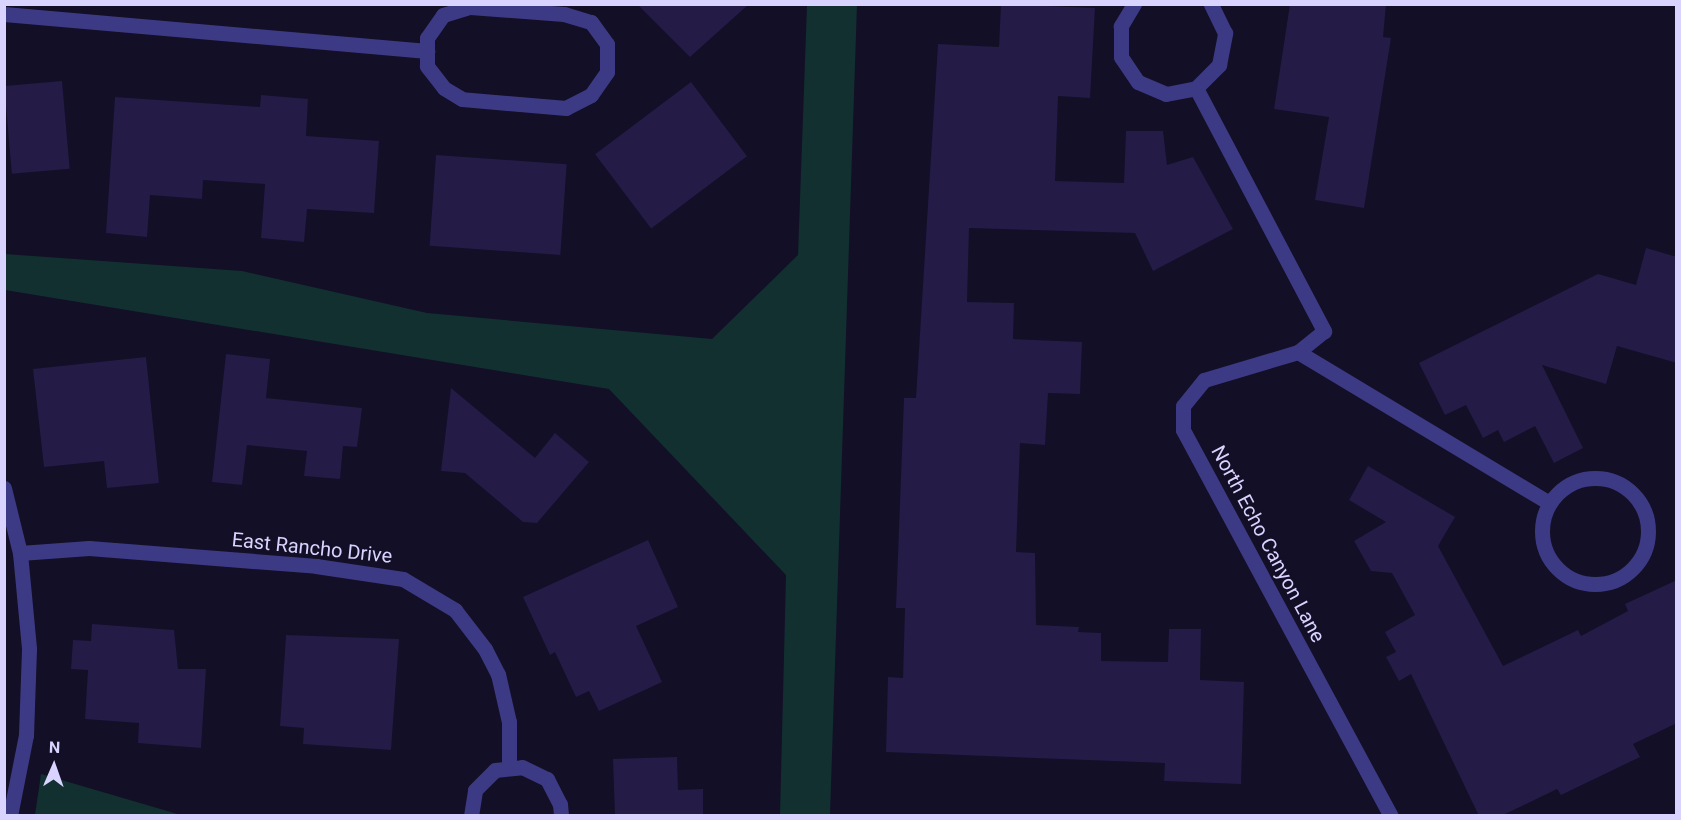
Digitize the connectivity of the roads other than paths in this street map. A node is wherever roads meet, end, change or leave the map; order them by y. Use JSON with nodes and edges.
{"nodes":[{"id":1,"x":1134,"y":4,"type":"edge"},
{"id":2,"x":1211,"y":4,"type":"edge"},
{"id":3,"x":4,"y":14,"type":"edge"},
{"id":4,"x":426,"y":51,"type":"junction"},
{"id":5,"x":1196,"y":88,"type":"junction"},
{"id":6,"x":1298,"y":352,"type":"junction"},
{"id":7,"x":4,"y":488,"type":"edge"},
{"id":8,"x":1549,"y":503,"type":"junction"},
{"id":9,"x":20,"y":553,"type":"junction"},
{"id":10,"x":509,"y":768,"type":"junction"},
{"id":11,"x":10,"y":816,"type":"edge"},
{"id":12,"x":471,"y":816,"type":"edge"},
{"id":13,"x":561,"y":816,"type":"edge"},
{"id":14,"x":1391,"y":816,"type":"edge"}],
"edges":[{"from":1,"to":5,"type":"street"},
{"from":2,"to":5,"type":"street"},
{"from":3,"to":4,"type":"street"},
{"from":4,"to":4,"type":"street"},
{"from":5,"to":6,"type":"street","name":"North Echo Canyon Lane"},
{"from":6,"to":8,"type":"street"},
{"from":6,"to":14,"type":"street","name":"North Echo Canyon Lane"},
{"from":7,"to":9,"type":"street"},
{"from":8,"to":8,"type":"street"},
{"from":9,"to":10,"type":"street","name":"East Rancho Drive"},
{"from":9,"to":11,"type":"street"},
{"from":10,"to":12,"type":"street"},
{"from":10,"to":13,"type":"street"}]}
